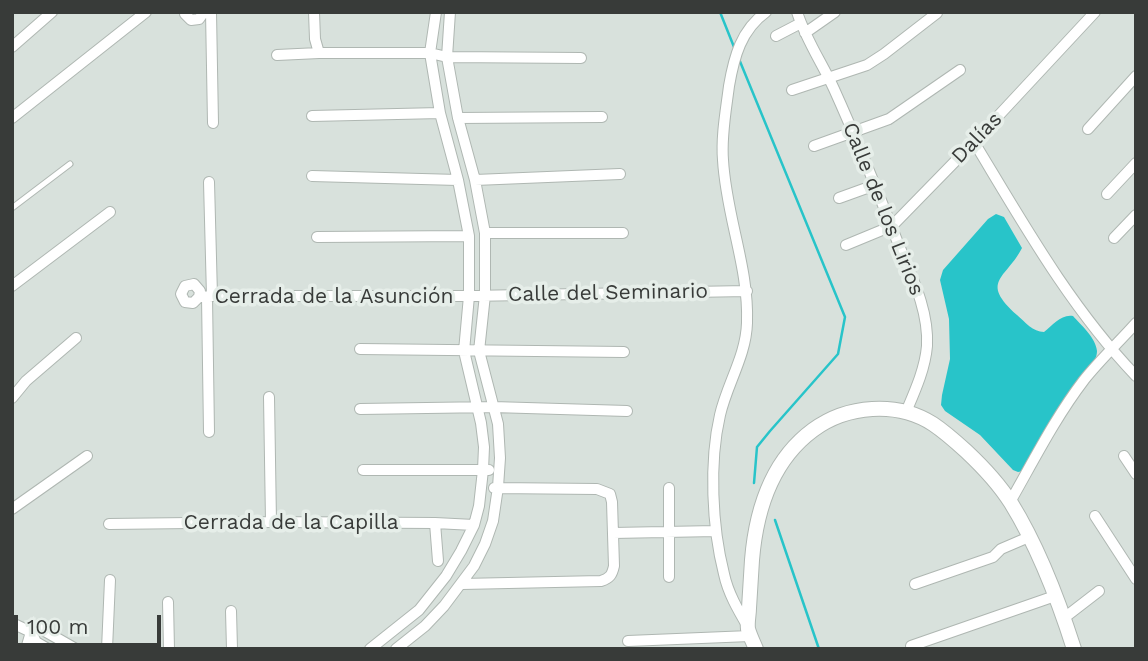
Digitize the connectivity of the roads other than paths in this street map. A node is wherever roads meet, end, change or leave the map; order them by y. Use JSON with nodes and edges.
{"nodes":[{"id":1,"x":52,"y":12,"type":"edge"},
{"id":2,"x":146,"y":12,"type":"edge"},
{"id":3,"x":185,"y":12,"type":"edge"},
{"id":4,"x":204,"y":12,"type":"edge"},
{"id":5,"x":212,"y":12,"type":"edge"},
{"id":6,"x":314,"y":12,"type":"edge"},
{"id":7,"x":436,"y":12,"type":"edge"},
{"id":8,"x":450,"y":12,"type":"edge"},
{"id":9,"x":766,"y":12,"type":"edge"},
{"id":10,"x":835,"y":12,"type":"edge"},
{"id":11,"x":1096,"y":12,"type":"edge"},
{"id":12,"x":937,"y":13,"type":"edge"},
{"id":13,"x":801,"y":23,"type":"edge"},
{"id":14,"x":776,"y":36,"type":"dead end"},
{"id":15,"x":12,"y":47,"type":"edge"},
{"id":16,"x":319,"y":53,"type":"junction"},
{"id":17,"x":430,"y":53,"type":"junction"},
{"id":18,"x":277,"y":55,"type":"dead end"},
{"id":19,"x":447,"y":57,"type":"junction"},
{"id":20,"x":581,"y":58,"type":"dead end"},
{"id":21,"x":960,"y":70,"type":"dead end"},
{"id":22,"x":1136,"y":76,"type":"edge"},
{"id":23,"x":829,"y":77,"type":"junction"},
{"id":24,"x":793,"y":90,"type":"dead end"},
{"id":25,"x":440,"y":113,"type":"junction"},
{"id":26,"x":312,"y":116,"type":"dead end"},
{"id":27,"x":12,"y":117,"type":"edge"},
{"id":28,"x":602,"y":117,"type":"dead end"},
{"id":29,"x":458,"y":118,"type":"junction"},
{"id":30,"x":213,"y":123,"type":"dead end"},
{"id":31,"x":1088,"y":129,"type":"dead end"},
{"id":32,"x":854,"y":132,"type":"junction"},
{"id":33,"x":974,"y":142,"type":"junction"},
{"id":34,"x":814,"y":146,"type":"dead end"},
{"id":35,"x":1136,"y":163,"type":"edge"},
{"id":36,"x":70,"y":164,"type":"dead end"},
{"id":37,"x":620,"y":174,"type":"dead end"},
{"id":38,"x":312,"y":176,"type":"dead end"},
{"id":39,"x":458,"y":180,"type":"junction"},
{"id":40,"x":475,"y":180,"type":"junction"},
{"id":41,"x":208,"y":182,"type":"dead end"},
{"id":42,"x":875,"y":185,"type":"junction"},
{"id":43,"x":1107,"y":194,"type":"dead end"},
{"id":44,"x":839,"y":198,"type":"dead end"},
{"id":45,"x":12,"y":208,"type":"edge"},
{"id":46,"x":110,"y":212,"type":"dead end"},
{"id":47,"x":1136,"y":215,"type":"edge"},
{"id":48,"x":891,"y":226,"type":"junction"},
{"id":49,"x":485,"y":233,"type":"junction"},
{"id":50,"x":623,"y":233,"type":"dead end"},
{"id":51,"x":469,"y":236,"type":"junction"},
{"id":52,"x":317,"y":237,"type":"dead end"},
{"id":53,"x":1114,"y":238,"type":"dead end"},
{"id":54,"x":846,"y":245,"type":"dead end"},
{"id":55,"x":12,"y":286,"type":"edge"},
{"id":56,"x":747,"y":291,"type":"junction"},
{"id":57,"x":485,"y":295,"type":"junction"},
{"id":58,"x":469,"y":296,"type":"junction"},
{"id":59,"x":206,"y":297,"type":"junction"},
{"id":60,"x":1136,"y":323,"type":"edge"},
{"id":61,"x":76,"y":338,"type":"dead end"},
{"id":62,"x":360,"y":349,"type":"dead end"},
{"id":63,"x":1111,"y":350,"type":"junction"},
{"id":64,"x":464,"y":351,"type":"junction"},
{"id":65,"x":479,"y":351,"type":"junction"},
{"id":66,"x":624,"y":352,"type":"dead end"},
{"id":67,"x":1136,"y":376,"type":"edge"},
{"id":68,"x":269,"y":397,"type":"dead end"},
{"id":69,"x":12,"y":398,"type":"edge"},
{"id":70,"x":493,"y":407,"type":"junction"},
{"id":71,"x":476,"y":408,"type":"junction"},
{"id":72,"x":360,"y":410,"type":"dead end"},
{"id":73,"x":627,"y":411,"type":"dead end"},
{"id":74,"x":906,"y":412,"type":"junction"},
{"id":75,"x":209,"y":432,"type":"dead end"},
{"id":76,"x":87,"y":456,"type":"dead end"},
{"id":77,"x":1124,"y":456,"type":"dead end"},
{"id":78,"x":363,"y":470,"type":"dead end"},
{"id":79,"x":483,"y":470,"type":"junction"},
{"id":80,"x":499,"y":470,"type":"junction"},
{"id":81,"x":1136,"y":474,"type":"edge"},
{"id":82,"x":498,"y":487,"type":"junction"},
{"id":83,"x":481,"y":488,"type":"junction"},
{"id":84,"x":669,"y":488,"type":"dead end"},
{"id":85,"x":1010,"y":502,"type":"junction"},
{"id":86,"x":12,"y":509,"type":"edge"},
{"id":87,"x":1095,"y":516,"type":"dead end"},
{"id":88,"x":271,"y":522,"type":"junction"},
{"id":89,"x":435,"y":523,"type":"junction"},
{"id":90,"x":109,"y":524,"type":"dead end"},
{"id":91,"x":474,"y":525,"type":"junction"},
{"id":92,"x":716,"y":531,"type":"junction"},
{"id":93,"x":669,"y":532,"type":"junction"},
{"id":94,"x":613,"y":533,"type":"junction"},
{"id":95,"x":1029,"y":537,"type":"junction"},
{"id":96,"x":438,"y":561,"type":"dead end"},
{"id":97,"x":669,"y":577,"type":"dead end"},
{"id":98,"x":1136,"y":579,"type":"edge"},
{"id":99,"x":110,"y":580,"type":"dead end"},
{"id":100,"x":463,"y":583,"type":"junction"},
{"id":101,"x":915,"y":584,"type":"dead end"},
{"id":102,"x":1099,"y":591,"type":"dead end"},
{"id":103,"x":1055,"y":596,"type":"junction"},
{"id":104,"x":168,"y":602,"type":"dead end"},
{"id":105,"x":231,"y":611,"type":"dead end"},
{"id":106,"x":1064,"y":618,"type":"junction"},
{"id":107,"x":12,"y":623,"type":"edge"},
{"id":108,"x":31,"y":632,"type":"junction"},
{"id":109,"x":750,"y":640,"type":"edge"},
{"id":110,"x":628,"y":641,"type":"dead end"},
{"id":111,"x":911,"y":646,"type":"dead end"},
{"id":112,"x":26,"y":649,"type":"edge"},
{"id":113,"x":48,"y":649,"type":"edge"},
{"id":114,"x":76,"y":649,"type":"edge"},
{"id":115,"x":107,"y":649,"type":"edge"},
{"id":116,"x":169,"y":649,"type":"edge"},
{"id":117,"x":232,"y":649,"type":"edge"},
{"id":118,"x":370,"y":649,"type":"edge"},
{"id":119,"x":397,"y":649,"type":"edge"},
{"id":120,"x":1074,"y":649,"type":"edge"}],
"edges":[{"from":1,"to":15,"type":"street"},
{"from":2,"to":27,"type":"street"},
{"from":3,"to":4,"type":"street"},
{"from":5,"to":30,"type":"street"},
{"from":6,"to":16,"type":"street"},
{"from":7,"to":17,"type":"street"},
{"from":8,"to":19,"type":"street"},
{"from":9,"to":56,"type":"street"},
{"from":10,"to":13,"type":"street"},
{"from":11,"to":33,"type":"street","name":"Dalías"},
{"from":12,"to":23,"type":"street"},
{"from":13,"to":14,"type":"street"},
{"from":13,"to":23,"type":"street","name":"Calle de los Lirios"},
{"from":16,"to":17,"type":"street"},
{"from":16,"to":18,"type":"street"},
{"from":17,"to":19,"type":"street"},
{"from":17,"to":25,"type":"street"},
{"from":19,"to":20,"type":"street"},
{"from":19,"to":29,"type":"street"},
{"from":21,"to":32,"type":"street"},
{"from":22,"to":31,"type":"street"},
{"from":23,"to":24,"type":"street"},
{"from":23,"to":32,"type":"street","name":"Calle de los Lirios"},
{"from":25,"to":26,"type":"street"},
{"from":25,"to":39,"type":"street"},
{"from":28,"to":29,"type":"street"},
{"from":29,"to":40,"type":"street"},
{"from":32,"to":34,"type":"street"},
{"from":32,"to":42,"type":"street","name":"Calle de los Lirios"},
{"from":33,"to":48,"type":"street","name":"Dalías"},
{"from":33,"to":63,"type":"street"},
{"from":35,"to":43,"type":"street"},
{"from":36,"to":45,"type":"lane"},
{"from":37,"to":40,"type":"street"},
{"from":38,"to":39,"type":"street"},
{"from":39,"to":51,"type":"street"},
{"from":40,"to":49,"type":"street"},
{"from":41,"to":59,"type":"street"},
{"from":42,"to":44,"type":"street"},
{"from":42,"to":48,"type":"street","name":"Calle de los Lirios"},
{"from":46,"to":55,"type":"street"},
{"from":47,"to":53,"type":"street"},
{"from":48,"to":54,"type":"street","name":"Dalías"},
{"from":48,"to":74,"type":"street","name":"Calle de los Lirios"},
{"from":49,"to":50,"type":"street"},
{"from":49,"to":57,"type":"street"},
{"from":51,"to":52,"type":"street"},
{"from":51,"to":58,"type":"street"},
{"from":56,"to":57,"type":"street","name":"Calle del Seminario"},
{"from":56,"to":92,"type":"street"},
{"from":57,"to":58,"type":"street","name":"Calle del Seminario"},
{"from":57,"to":65,"type":"street"},
{"from":58,"to":59,"type":"street","name":"Cerrada de la Asunción"},
{"from":58,"to":64,"type":"street"},
{"from":59,"to":75,"type":"street"},
{"from":60,"to":63,"type":"street"},
{"from":61,"to":69,"type":"street"},
{"from":62,"to":64,"type":"street"},
{"from":63,"to":67,"type":"street"},
{"from":63,"to":85,"type":"street"},
{"from":64,"to":65,"type":"street"},
{"from":64,"to":71,"type":"street"},
{"from":65,"to":66,"type":"street"},
{"from":65,"to":70,"type":"street"},
{"from":68,"to":88,"type":"street"},
{"from":70,"to":71,"type":"street"},
{"from":70,"to":73,"type":"street"},
{"from":70,"to":80,"type":"street"},
{"from":71,"to":72,"type":"street"},
{"from":71,"to":79,"type":"street"},
{"from":74,"to":85,"type":"street"},
{"from":74,"to":109,"type":"street"},
{"from":76,"to":86,"type":"street"},
{"from":77,"to":81,"type":"street"},
{"from":78,"to":79,"type":"street"},
{"from":79,"to":80,"type":"street"},
{"from":79,"to":83,"type":"street"},
{"from":80,"to":82,"type":"street"},
{"from":82,"to":83,"type":"street"},
{"from":82,"to":94,"type":"street"},
{"from":82,"to":100,"type":"street"},
{"from":83,"to":91,"type":"street"},
{"from":84,"to":93,"type":"street"},
{"from":85,"to":95,"type":"street"},
{"from":87,"to":98,"type":"street"},
{"from":88,"to":89,"type":"street","name":"Cerrada de la Capilla"},
{"from":88,"to":90,"type":"street","name":"Cerrada de la Capilla"},
{"from":89,"to":91,"type":"street","name":"Cerrada de la Capilla"},
{"from":89,"to":96,"type":"street"},
{"from":91,"to":118,"type":"street"},
{"from":92,"to":93,"type":"street"},
{"from":92,"to":109,"type":"street"},
{"from":93,"to":94,"type":"street"},
{"from":93,"to":97,"type":"street"},
{"from":94,"to":100,"type":"street"},
{"from":95,"to":101,"type":"street"},
{"from":95,"to":103,"type":"street"},
{"from":99,"to":115,"type":"street"},
{"from":100,"to":119,"type":"street"},
{"from":102,"to":106,"type":"street"},
{"from":103,"to":106,"type":"street"},
{"from":103,"to":111,"type":"street"},
{"from":104,"to":116,"type":"street"},
{"from":105,"to":117,"type":"street"},
{"from":106,"to":120,"type":"street"},
{"from":107,"to":108,"type":"street"},
{"from":108,"to":112,"type":"street"},
{"from":108,"to":113,"type":"street"},
{"from":108,"to":114,"type":"street"},
{"from":109,"to":110,"type":"street"}]}
